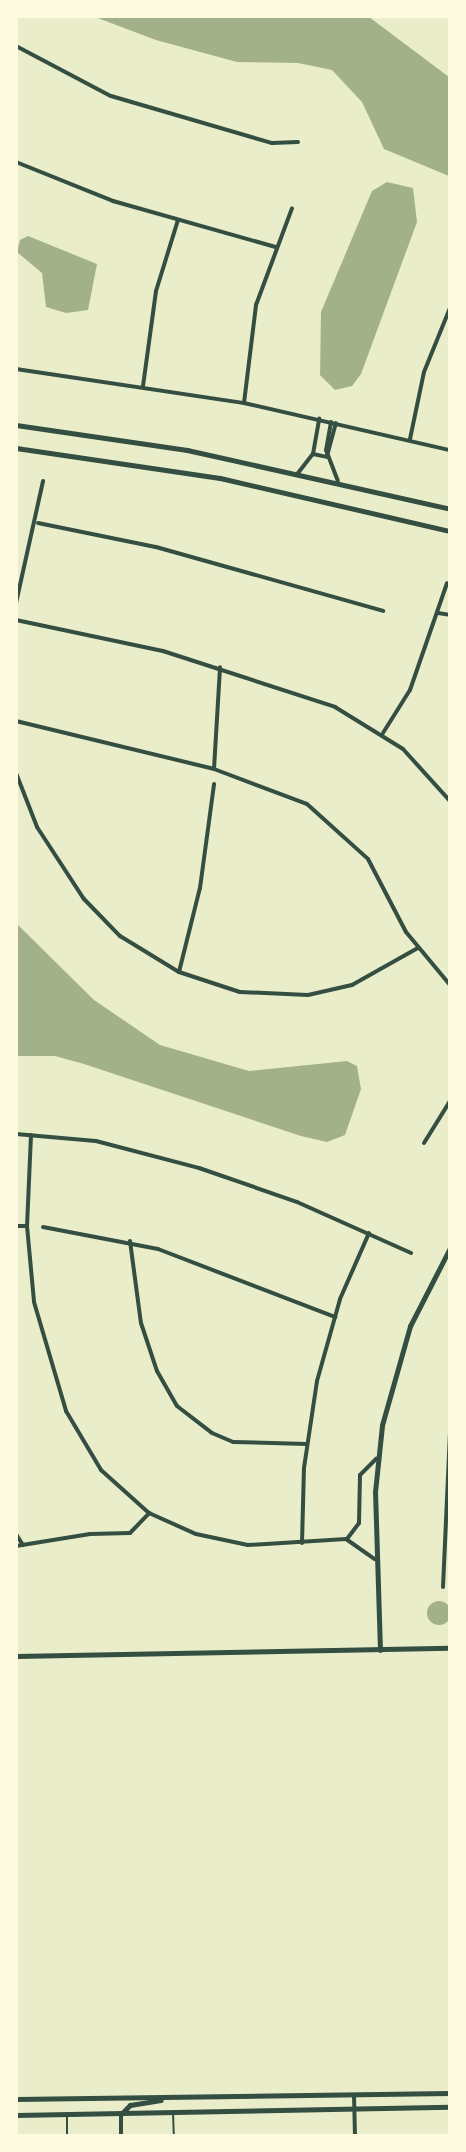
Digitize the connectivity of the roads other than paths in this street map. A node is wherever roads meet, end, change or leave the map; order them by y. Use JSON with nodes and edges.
{"nodes":[{"id":1,"x":16,"y":46,"type":"edge"},
{"id":2,"x":298,"y":142,"type":"dead end"},
{"id":3,"x":16,"y":162,"type":"edge"},
{"id":4,"x":292,"y":208,"type":"dead end"},
{"id":5,"x":178,"y":220,"type":"junction"},
{"id":6,"x":276,"y":248,"type":"junction"},
{"id":7,"x":450,"y":308,"type":"edge"},
{"id":8,"x":16,"y":369,"type":"edge"},
{"id":9,"x":143,"y":386,"type":"junction"},
{"id":10,"x":244,"y":403,"type":"junction"},
{"id":11,"x":319,"y":419,"type":"junction"},
{"id":12,"x":331,"y":422,"type":"junction"},
{"id":13,"x":336,"y":423,"type":"junction"},
{"id":14,"x":16,"y":425,"type":"edge"},
{"id":15,"x":410,"y":439,"type":"junction"},
{"id":16,"x":16,"y":448,"type":"edge"},
{"id":17,"x":450,"y":450,"type":"edge"},
{"id":18,"x":313,"y":454,"type":"junction"},
{"id":19,"x":327,"y":457,"type":"junction"},
{"id":20,"x":298,"y":473,"type":"junction"},
{"id":21,"x":338,"y":481,"type":"junction"},
{"id":22,"x":43,"y":482,"type":"dead end"},
{"id":23,"x":450,"y":509,"type":"edge"},
{"id":24,"x":38,"y":523,"type":"junction"},
{"id":25,"x":450,"y":531,"type":"edge"},
{"id":26,"x":447,"y":583,"type":"dead end"},
{"id":27,"x":16,"y":603,"type":"edge"},
{"id":28,"x":383,"y":611,"type":"dead end"},
{"id":29,"x":438,"y":613,"type":"junction"},
{"id":30,"x":450,"y":615,"type":"edge"},
{"id":31,"x":16,"y":620,"type":"edge"},
{"id":32,"x":220,"y":667,"type":"junction"},
{"id":33,"x":16,"y":721,"type":"edge"},
{"id":34,"x":383,"y":733,"type":"junction"},
{"id":35,"x":214,"y":769,"type":"junction"},
{"id":36,"x":16,"y":773,"type":"edge"},
{"id":37,"x":214,"y":784,"type":"dead end"},
{"id":38,"x":450,"y":801,"type":"edge"},
{"id":39,"x":418,"y":948,"type":"junction"},
{"id":40,"x":179,"y":972,"type":"junction"},
{"id":41,"x":450,"y":984,"type":"edge"},
{"id":42,"x":450,"y":1101,"type":"edge"},
{"id":43,"x":16,"y":1134,"type":"edge"},
{"id":44,"x":31,"y":1135,"type":"junction"},
{"id":45,"x":424,"y":1143,"type":"dead end"},
{"id":46,"x":16,"y":1226,"type":"edge"},
{"id":47,"x":27,"y":1226,"type":"junction"},
{"id":48,"x":43,"y":1227,"type":"dead end"},
{"id":49,"x":369,"y":1233,"type":"junction"},
{"id":50,"x":130,"y":1241,"type":"junction"},
{"id":51,"x":450,"y":1248,"type":"edge"},
{"id":52,"x":411,"y":1253,"type":"dead end"},
{"id":53,"x":335,"y":1317,"type":"junction"},
{"id":54,"x":450,"y":1430,"type":"edge"},
{"id":55,"x":307,"y":1444,"type":"junction"},
{"id":56,"x":376,"y":1458,"type":"junction"},
{"id":57,"x":149,"y":1513,"type":"junction"},
{"id":58,"x":16,"y":1534,"type":"edge"},
{"id":59,"x":346,"y":1539,"type":"junction"},
{"id":60,"x":443,"y":1542,"type":"junction"},
{"id":61,"x":450,"y":1542,"type":"edge"},
{"id":62,"x":302,"y":1543,"type":"junction"},
{"id":63,"x":23,"y":1545,"type":"junction"},
{"id":64,"x":16,"y":1546,"type":"edge"},
{"id":65,"x":375,"y":1559,"type":"junction"},
{"id":66,"x":443,"y":1587,"type":"dead end"},
{"id":67,"x":450,"y":1648,"type":"edge"},
{"id":68,"x":380,"y":1650,"type":"junction"},
{"id":69,"x":16,"y":1656,"type":"edge"},
{"id":70,"x":450,"y":2093,"type":"edge"},
{"id":71,"x":354,"y":2095,"type":"junction"},
{"id":72,"x":16,"y":2099,"type":"edge"},
{"id":73,"x":163,"y":2099,"type":"junction"},
{"id":74,"x":450,"y":2107,"type":"edge"},
{"id":75,"x":354,"y":2109,"type":"junction"},
{"id":76,"x":173,"y":2112,"type":"junction"},
{"id":77,"x":67,"y":2114,"type":"junction"},
{"id":78,"x":121,"y":2114,"type":"junction"},
{"id":79,"x":16,"y":2115,"type":"edge"},
{"id":80,"x":67,"y":2136,"type":"edge"},
{"id":81,"x":121,"y":2136,"type":"edge"},
{"id":82,"x":174,"y":2136,"type":"edge"},
{"id":83,"x":355,"y":2136,"type":"edge"}],
"edges":[{"from":1,"to":2,"type":"street"},
{"from":3,"to":5,"type":"street"},
{"from":4,"to":6,"type":"street"},
{"from":5,"to":6,"type":"street"},
{"from":5,"to":9,"type":"street"},
{"from":6,"to":10,"type":"street"},
{"from":7,"to":15,"type":"street"},
{"from":8,"to":9,"type":"street"},
{"from":9,"to":10,"type":"street"},
{"from":10,"to":11,"type":"street"},
{"from":11,"to":12,"type":"street"},
{"from":11,"to":18,"type":"street"},
{"from":12,"to":13,"type":"street"},
{"from":12,"to":19,"type":"street"},
{"from":13,"to":15,"type":"street"},
{"from":13,"to":19,"type":"street"},
{"from":14,"to":20,"type":"street"},
{"from":15,"to":17,"type":"street"},
{"from":16,"to":25,"type":"street"},
{"from":18,"to":19,"type":"street"},
{"from":18,"to":20,"type":"street"},
{"from":19,"to":21,"type":"street"},
{"from":20,"to":21,"type":"street"},
{"from":21,"to":23,"type":"street"},
{"from":22,"to":24,"type":"street"},
{"from":24,"to":27,"type":"street"},
{"from":24,"to":28,"type":"street"},
{"from":26,"to":29,"type":"street"},
{"from":29,"to":30,"type":"street"},
{"from":29,"to":34,"type":"street"},
{"from":31,"to":32,"type":"street"},
{"from":32,"to":34,"type":"street"},
{"from":32,"to":35,"type":"street"},
{"from":33,"to":35,"type":"street"},
{"from":34,"to":38,"type":"street"},
{"from":35,"to":39,"type":"street"},
{"from":36,"to":40,"type":"street"},
{"from":37,"to":40,"type":"street"},
{"from":39,"to":40,"type":"street"},
{"from":39,"to":41,"type":"street"},
{"from":42,"to":45,"type":"street"},
{"from":43,"to":44,"type":"street"},
{"from":44,"to":47,"type":"street"},
{"from":44,"to":49,"type":"street"},
{"from":46,"to":47,"type":"street"},
{"from":47,"to":57,"type":"street"},
{"from":48,"to":50,"type":"street"},
{"from":49,"to":52,"type":"street"},
{"from":49,"to":53,"type":"street"},
{"from":50,"to":53,"type":"street"},
{"from":50,"to":55,"type":"street"},
{"from":51,"to":56,"type":"street"},
{"from":53,"to":55,"type":"street"},
{"from":54,"to":60,"type":"street"},
{"from":55,"to":62,"type":"street"},
{"from":56,"to":59,"type":"street"},
{"from":56,"to":65,"type":"street"},
{"from":57,"to":62,"type":"street"},
{"from":57,"to":63,"type":"street"},
{"from":58,"to":63,"type":"street"},
{"from":59,"to":62,"type":"street"},
{"from":59,"to":65,"type":"street"},
{"from":60,"to":61,"type":"street"},
{"from":60,"to":66,"type":"street"},
{"from":63,"to":64,"type":"street"},
{"from":65,"to":68,"type":"street"},
{"from":67,"to":68,"type":"street"},
{"from":68,"to":69,"type":"street"},
{"from":70,"to":71,"type":"street"},
{"from":71,"to":73,"type":"street"},
{"from":71,"to":75,"type":"street"},
{"from":72,"to":73,"type":"street"},
{"from":73,"to":78,"type":"street"},
{"from":74,"to":75,"type":"street"},
{"from":75,"to":76,"type":"street"},
{"from":75,"to":83,"type":"street"},
{"from":76,"to":78,"type":"street"},
{"from":76,"to":82,"type":"lane"},
{"from":77,"to":78,"type":"street"},
{"from":77,"to":79,"type":"street"},
{"from":77,"to":80,"type":"lane"},
{"from":78,"to":81,"type":"street"}]}
